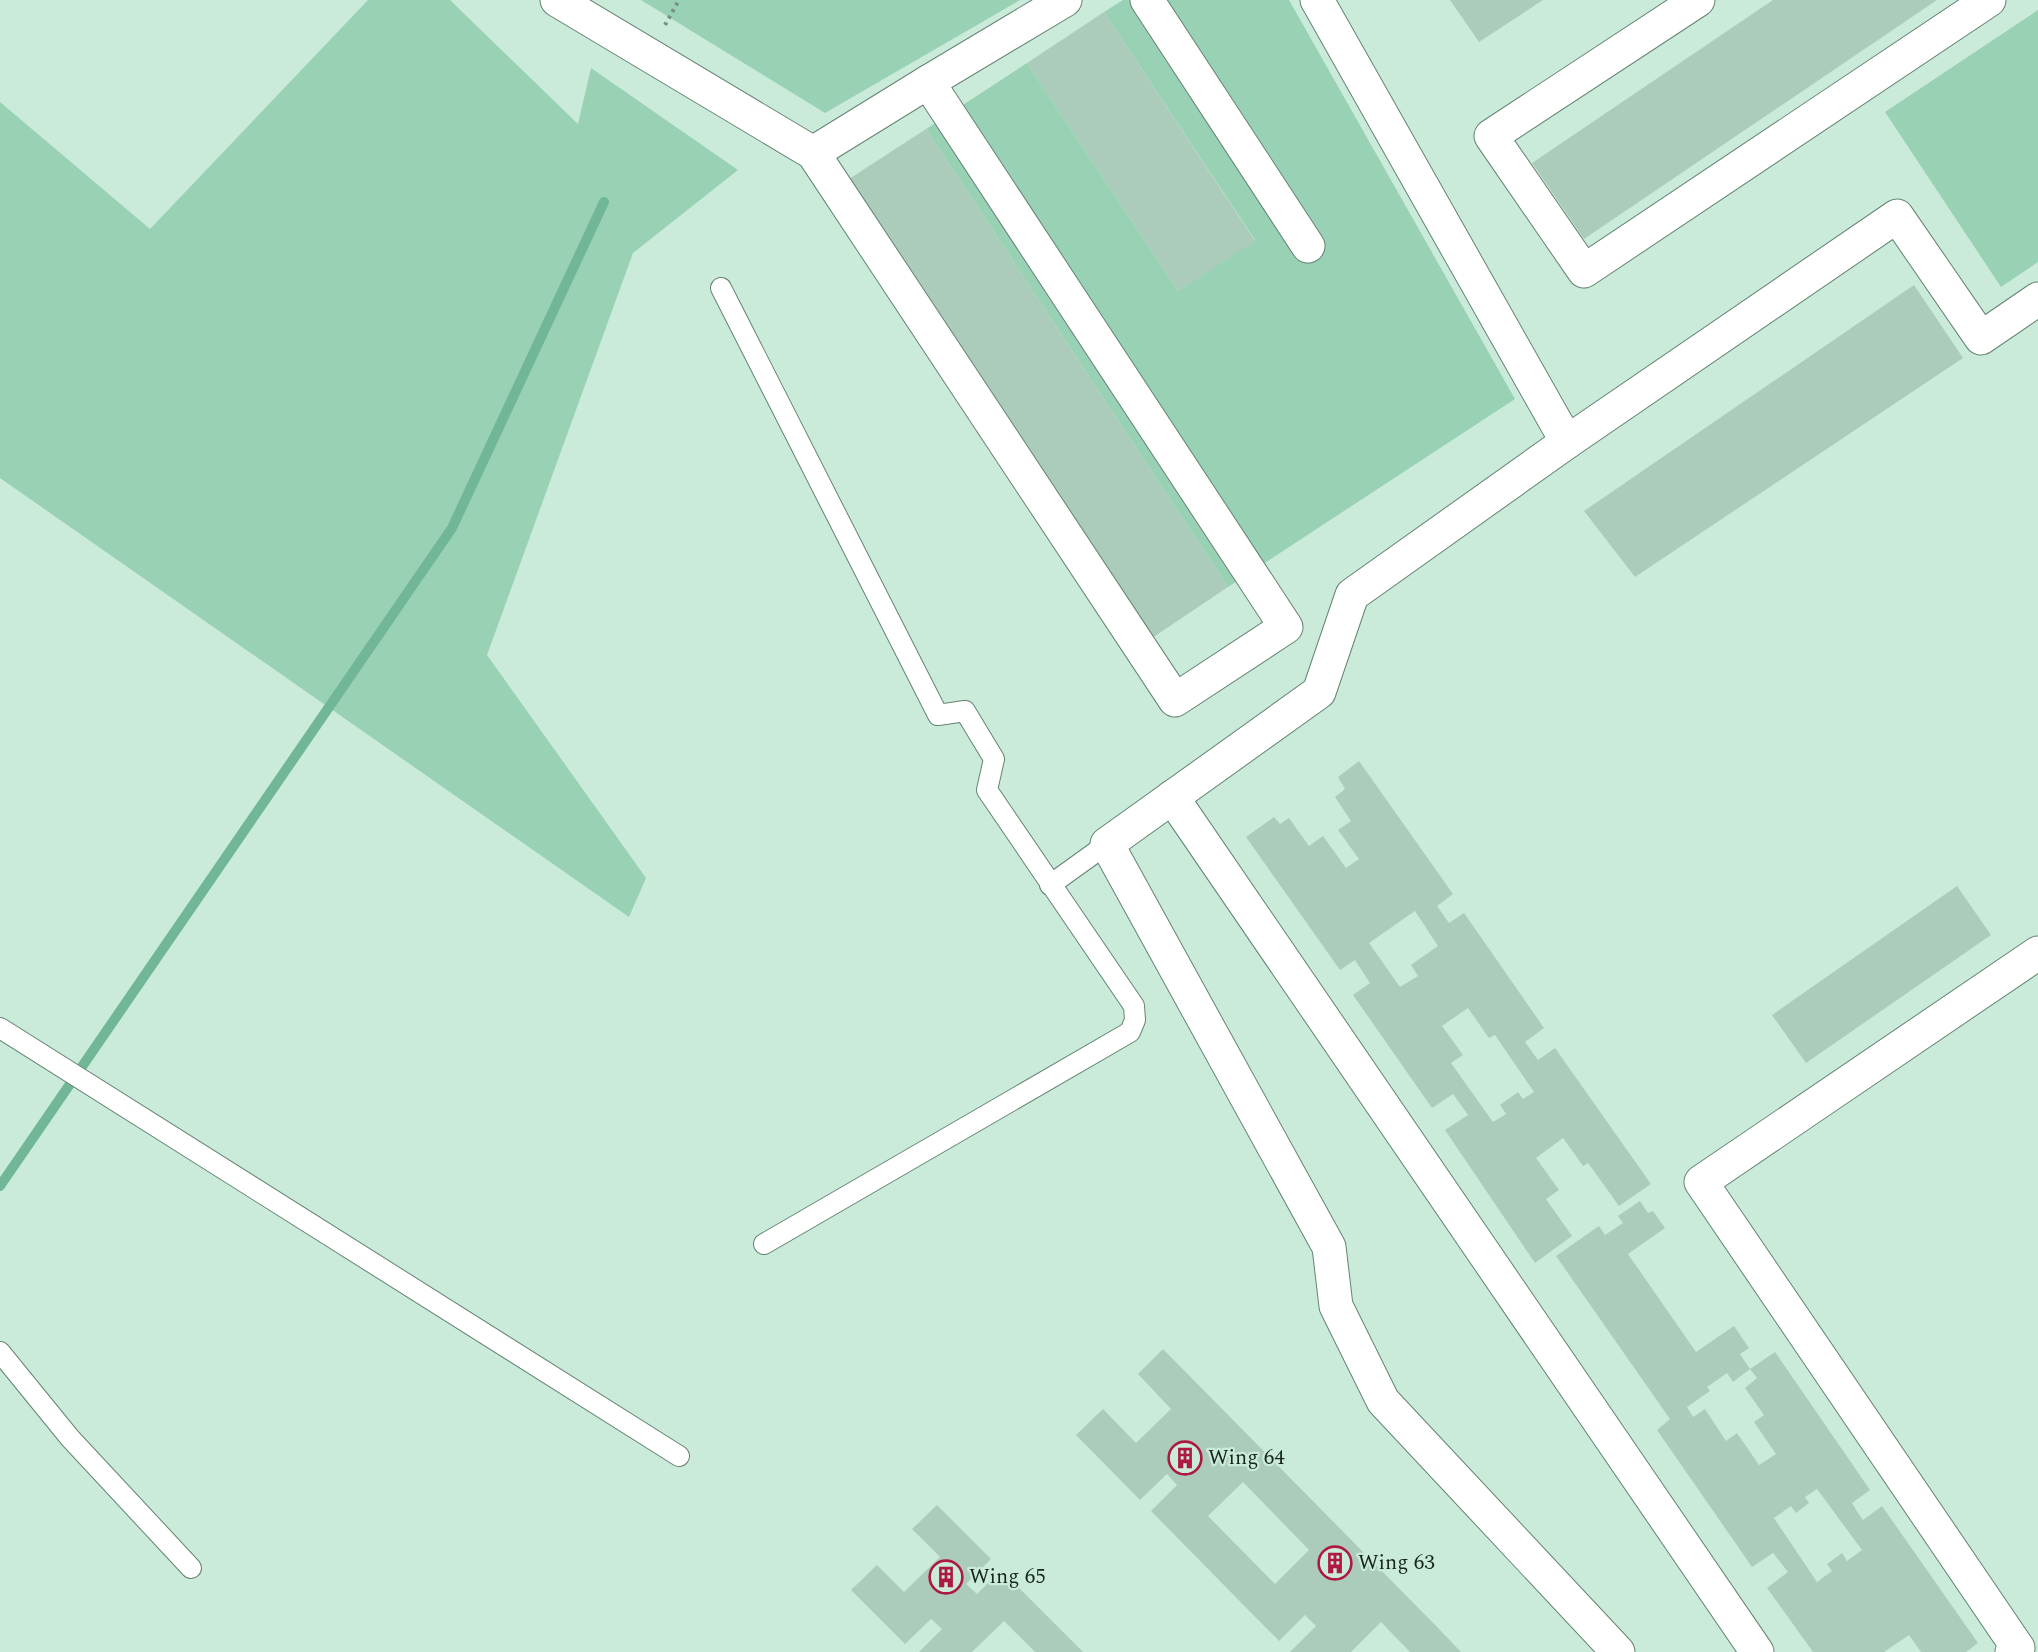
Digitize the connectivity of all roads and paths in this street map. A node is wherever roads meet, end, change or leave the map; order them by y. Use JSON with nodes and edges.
{"nodes":[{"id":1,"x":557,"y":0,"type":"edge"},
{"id":2,"x":1065,"y":0,"type":"edge"},
{"id":3,"x":1147,"y":0,"type":"edge"},
{"id":4,"x":1317,"y":0,"type":"edge"},
{"id":5,"x":1698,"y":0,"type":"edge"},
{"id":6,"x":1989,"y":0,"type":"edge"},
{"id":7,"x":928,"y":82,"type":"junction"},
{"id":8,"x":813,"y":153,"type":"junction"},
{"id":9,"x":1308,"y":246,"type":"dead end"},
{"id":10,"x":721,"y":288,"type":"dead end"},
{"id":11,"x":2038,"y":299,"type":"edge"},
{"id":12,"x":1567,"y":442,"type":"junction"},
{"id":13,"x":1173,"y":797,"type":"junction"},
{"id":14,"x":1107,"y":844,"type":"junction"},
{"id":15,"x":1050,"y":885,"type":"junction"},
{"id":16,"x":2038,"y":953,"type":"edge"},
{"id":17,"x":0,"y":1028,"type":"edge"},
{"id":18,"x":764,"y":1244,"type":"dead end"},
{"id":19,"x":0,"y":1352,"type":"edge"},
{"id":20,"x":679,"y":1456,"type":"dead end"},
{"id":21,"x":191,"y":1568,"type":"dead end"},
{"id":22,"x":1618,"y":1652,"type":"edge"},
{"id":23,"x":1757,"y":1652,"type":"edge"},
{"id":24,"x":2012,"y":1652,"type":"edge"}],
"edges":[{"from":1,"to":8,"type":"street"},
{"from":2,"to":7,"type":"street"},
{"from":3,"to":9,"type":"street"},
{"from":4,"to":12,"type":"street"},
{"from":5,"to":6,"type":"street"},
{"from":7,"to":8,"type":"street"},
{"from":7,"to":8,"type":"street"},
{"from":10,"to":15,"type":"lane"},
{"from":11,"to":12,"type":"street"},
{"from":12,"to":13,"type":"street"},
{"from":13,"to":14,"type":"street"},
{"from":13,"to":23,"type":"street"},
{"from":14,"to":15,"type":"lane"},
{"from":14,"to":22,"type":"street"},
{"from":15,"to":18,"type":"lane"},
{"from":16,"to":24,"type":"street"},
{"from":17,"to":20,"type":"lane"},
{"from":19,"to":21,"type":"lane"}]}
